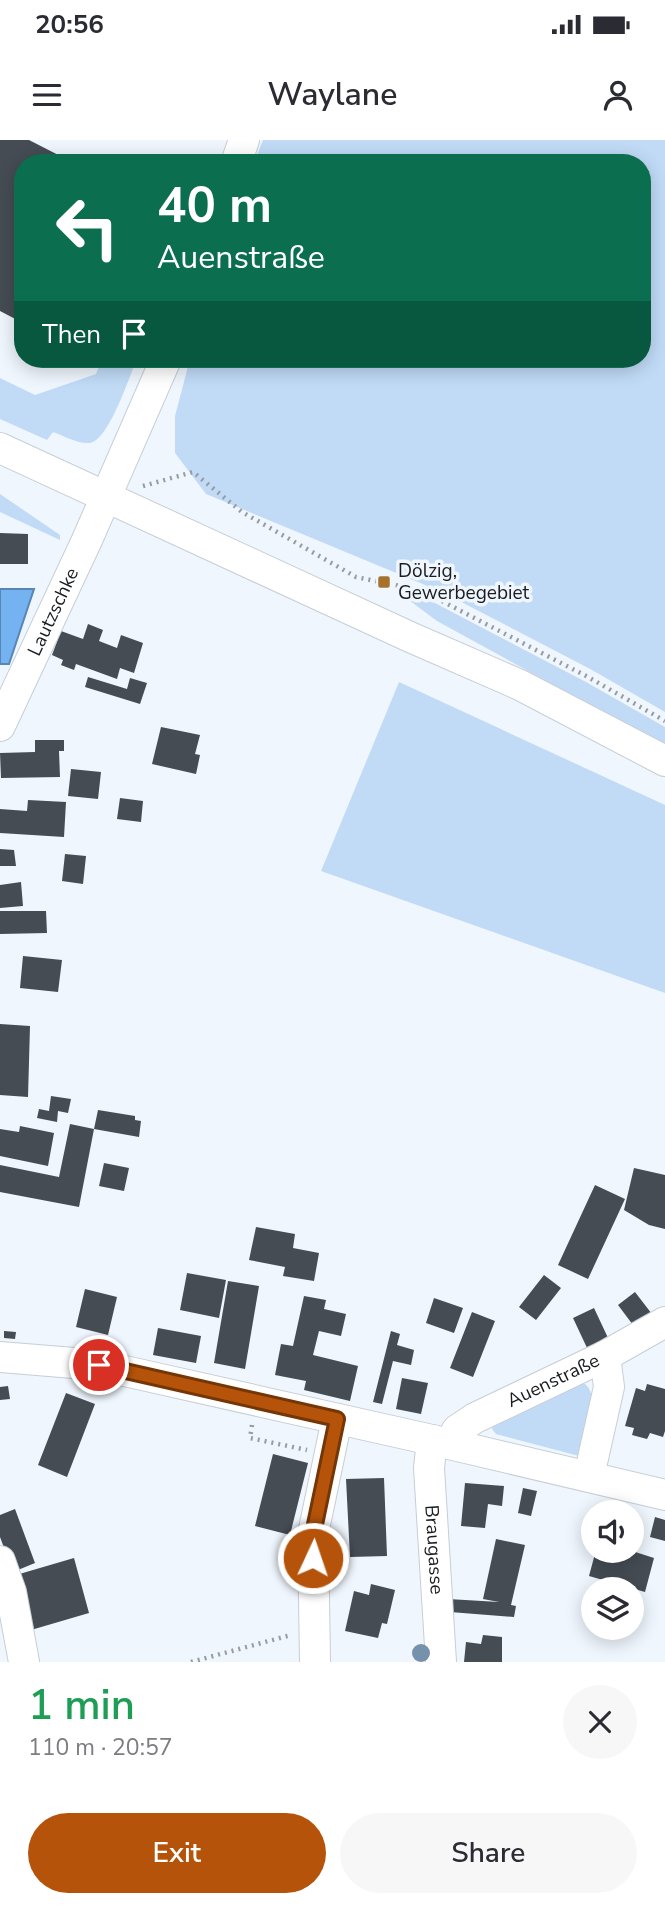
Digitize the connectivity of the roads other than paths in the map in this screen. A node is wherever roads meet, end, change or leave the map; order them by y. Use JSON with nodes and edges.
{"nodes":[{"id":1,"x":162,"y":368,"type":"edge"},
{"id":2,"x":0,"y":448,"type":"edge"},
{"id":3,"x":107,"y":497,"type":"junction"},
{"id":4,"x":0,"y":726,"type":"edge"},
{"id":5,"x":665,"y":761,"type":"edge"},
{"id":6,"x":665,"y":1322,"type":"edge"},
{"id":7,"x":605,"y":1356,"type":"junction"},
{"id":8,"x":0,"y":1357,"type":"edge"},
{"id":9,"x":337,"y":1419,"type":"junction"},
{"id":10,"x":441,"y":1442,"type":"junction"},
{"id":11,"x":589,"y":1476,"type":"junction"},
{"id":12,"x":665,"y":1495,"type":"edge"},
{"id":13,"x":0,"y":1562,"type":"edge"},
{"id":14,"x":24,"y":1662,"type":"edge"},
{"id":15,"x":314,"y":1662,"type":"edge"},
{"id":16,"x":441,"y":1662,"type":"edge"}],
"edges":[{"from":1,"to":3,"type":"street","name":"Lautzschke"},
{"from":2,"to":3,"type":"street"},
{"from":3,"to":4,"type":"street","name":"Lautzschke"},
{"from":3,"to":5,"type":"street"},
{"from":6,"to":7,"type":"street","name":"Auenstraße"},
{"from":7,"to":10,"type":"street","name":"Auenstraße"},
{"from":7,"to":11,"type":"street"},
{"from":8,"to":9,"type":"street"},
{"from":9,"to":10,"type":"street"},
{"from":9,"to":15,"type":"street"},
{"from":10,"to":11,"type":"street"},
{"from":10,"to":16,"type":"street","name":"Braugasse"},
{"from":11,"to":12,"type":"street"},
{"from":13,"to":14,"type":"street"}]}
